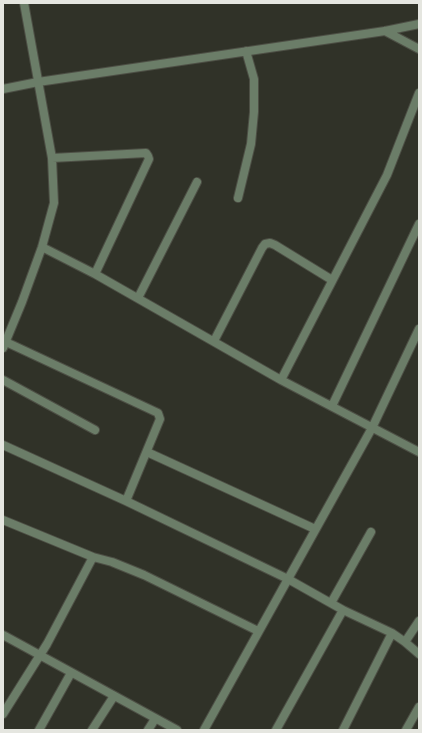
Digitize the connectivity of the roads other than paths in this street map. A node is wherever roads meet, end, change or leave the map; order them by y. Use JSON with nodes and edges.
{"nodes":[{"id":1,"x":24,"y":3,"type":"edge"},
{"id":2,"x":419,"y":24,"type":"edge"},
{"id":3,"x":385,"y":31,"type":"junction"},
{"id":4,"x":419,"y":49,"type":"edge"},
{"id":5,"x":246,"y":51,"type":"junction"},
{"id":6,"x":38,"y":82,"type":"junction"},
{"id":7,"x":3,"y":88,"type":"edge"},
{"id":8,"x":419,"y":93,"type":"edge"},
{"id":9,"x":52,"y":158,"type":"junction"},
{"id":10,"x":197,"y":182,"type":"dead end"},
{"id":11,"x":238,"y":198,"type":"dead end"},
{"id":12,"x":419,"y":224,"type":"edge"},
{"id":13,"x":42,"y":247,"type":"junction"},
{"id":14,"x":95,"y":274,"type":"junction"},
{"id":15,"x":332,"y":280,"type":"junction"},
{"id":16,"x":138,"y":298,"type":"junction"},
{"id":17,"x":419,"y":329,"type":"edge"},
{"id":18,"x":214,"y":341,"type":"junction"},
{"id":19,"x":4,"y":345,"type":"edge"},
{"id":20,"x":3,"y":380,"type":"edge"},
{"id":21,"x":281,"y":380,"type":"junction"},
{"id":22,"x":332,"y":406,"type":"junction"},
{"id":23,"x":372,"y":428,"type":"junction"},
{"id":24,"x":95,"y":430,"type":"dead end"},
{"id":25,"x":3,"y":445,"type":"edge"},
{"id":26,"x":147,"y":452,"type":"junction"},
{"id":27,"x":419,"y":452,"type":"edge"},
{"id":28,"x":126,"y":501,"type":"junction"},
{"id":29,"x":3,"y":520,"type":"edge"},
{"id":30,"x":315,"y":529,"type":"junction"},
{"id":31,"x":371,"y":532,"type":"dead end"},
{"id":32,"x":93,"y":557,"type":"junction"},
{"id":33,"x":288,"y":579,"type":"junction"},
{"id":34,"x":331,"y":603,"type":"junction"},
{"id":35,"x":344,"y":610,"type":"junction"},
{"id":36,"x":419,"y":621,"type":"edge"},
{"id":37,"x":258,"y":631,"type":"junction"},
{"id":38,"x":392,"y":633,"type":"junction"},
{"id":39,"x":3,"y":636,"type":"edge"},
{"id":40,"x":405,"y":642,"type":"junction"},
{"id":41,"x":419,"y":654,"type":"edge"},
{"id":42,"x":39,"y":655,"type":"junction"},
{"id":43,"x":71,"y":674,"type":"junction"},
{"id":44,"x":114,"y":696,"type":"junction"},
{"id":45,"x":6,"y":703,"type":"edge"},
{"id":46,"x":419,"y":707,"type":"edge"},
{"id":47,"x":3,"y":714,"type":"edge"},
{"id":48,"x":155,"y":719,"type":"junction"},
{"id":49,"x":39,"y":730,"type":"edge"},
{"id":50,"x":92,"y":730,"type":"edge"},
{"id":51,"x":148,"y":730,"type":"edge"},
{"id":52,"x":176,"y":730,"type":"edge"},
{"id":53,"x":204,"y":730,"type":"edge"},
{"id":54,"x":276,"y":730,"type":"edge"},
{"id":55,"x":343,"y":730,"type":"edge"},
{"id":56,"x":406,"y":730,"type":"edge"}],
"edges":[{"from":1,"to":6,"type":"street"},
{"from":2,"to":3,"type":"street"},
{"from":3,"to":4,"type":"street"},
{"from":3,"to":5,"type":"street"},
{"from":5,"to":6,"type":"street"},
{"from":5,"to":11,"type":"street"},
{"from":6,"to":7,"type":"street"},
{"from":6,"to":9,"type":"street"},
{"from":8,"to":15,"type":"street"},
{"from":9,"to":13,"type":"street"},
{"from":9,"to":14,"type":"street"},
{"from":10,"to":16,"type":"street"},
{"from":12,"to":22,"type":"street"},
{"from":13,"to":14,"type":"street"},
{"from":13,"to":19,"type":"street"},
{"from":14,"to":16,"type":"street"},
{"from":15,"to":18,"type":"street"},
{"from":15,"to":21,"type":"street"},
{"from":16,"to":18,"type":"street"},
{"from":17,"to":23,"type":"street"},
{"from":18,"to":21,"type":"street"},
{"from":19,"to":26,"type":"street"},
{"from":20,"to":24,"type":"street"},
{"from":21,"to":22,"type":"street"},
{"from":22,"to":23,"type":"street"},
{"from":23,"to":27,"type":"street"},
{"from":23,"to":30,"type":"street"},
{"from":25,"to":28,"type":"street"},
{"from":26,"to":28,"type":"street"},
{"from":26,"to":30,"type":"street"},
{"from":28,"to":33,"type":"street"},
{"from":29,"to":32,"type":"street"},
{"from":30,"to":33,"type":"street"},
{"from":31,"to":34,"type":"street"},
{"from":32,"to":37,"type":"street"},
{"from":32,"to":42,"type":"street"},
{"from":33,"to":34,"type":"street"},
{"from":33,"to":37,"type":"street"},
{"from":34,"to":35,"type":"street"},
{"from":35,"to":38,"type":"street"},
{"from":35,"to":54,"type":"street"},
{"from":36,"to":40,"type":"street"},
{"from":37,"to":53,"type":"street"},
{"from":38,"to":40,"type":"street"},
{"from":38,"to":55,"type":"street"},
{"from":39,"to":42,"type":"street"},
{"from":40,"to":41,"type":"street"},
{"from":42,"to":43,"type":"street"},
{"from":42,"to":45,"type":"street"},
{"from":43,"to":44,"type":"street"},
{"from":43,"to":49,"type":"street"},
{"from":44,"to":48,"type":"street"},
{"from":44,"to":50,"type":"street"},
{"from":45,"to":47,"type":"street"},
{"from":46,"to":56,"type":"street"},
{"from":48,"to":51,"type":"street"},
{"from":48,"to":52,"type":"street"}]}
